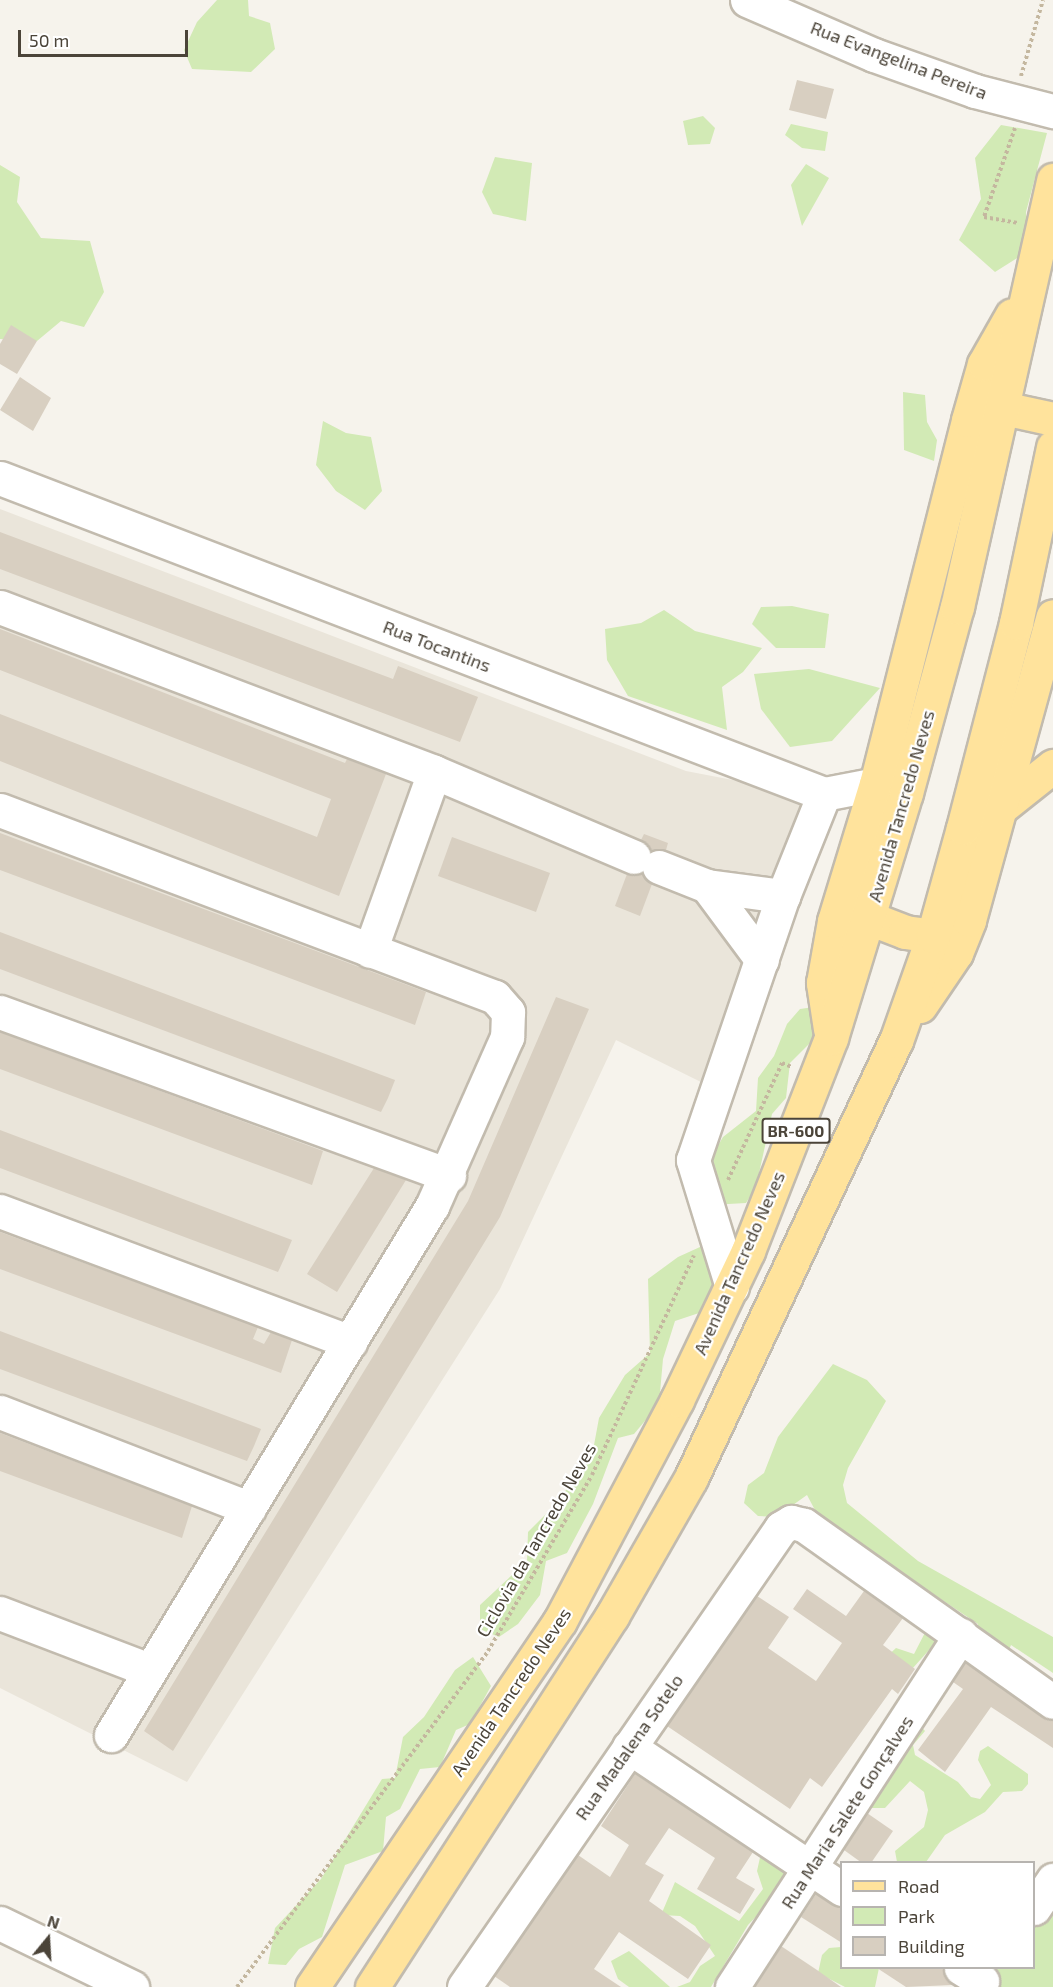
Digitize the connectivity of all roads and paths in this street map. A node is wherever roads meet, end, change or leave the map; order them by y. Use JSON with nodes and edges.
{"nodes":[{"id":1,"x":747,"y":0,"type":"edge"},
{"id":2,"x":1043,"y":0,"type":"edge"},
{"id":3,"x":1020,"y":102,"type":"junction"},
{"id":4,"x":1053,"y":111,"type":"edge"},
{"id":5,"x":1053,"y":180,"type":"edge"},
{"id":6,"x":1042,"y":227,"type":"junction"},
{"id":7,"x":1028,"y":287,"type":"junction"},
{"id":8,"x":1003,"y":408,"type":"junction"},
{"id":9,"x":1053,"y":419,"type":"edge"},
{"id":10,"x":968,"y":420,"type":"junction"},
{"id":11,"x":1053,"y":447,"type":"edge"},
{"id":12,"x":0,"y":477,"type":"edge"},
{"id":13,"x":0,"y":607,"type":"edge"},
{"id":14,"x":1051,"y":643,"type":"edge"},
{"id":15,"x":1053,"y":766,"type":"edge"},
{"id":16,"x":434,"y":772,"type":"junction"},
{"id":17,"x":876,"y":784,"type":"junction"},
{"id":18,"x":824,"y":794,"type":"junction"},
{"id":19,"x":1004,"y":805,"type":"junction"},
{"id":20,"x":0,"y":810,"type":"edge"},
{"id":21,"x":859,"y":842,"type":"junction"},
{"id":22,"x":707,"y":886,"type":"junction"},
{"id":23,"x":783,"y":896,"type":"junction"},
{"id":24,"x":869,"y":918,"type":"junction"},
{"id":25,"x":969,"y":920,"type":"junction"},
{"id":26,"x":933,"y":936,"type":"junction"},
{"id":27,"x":370,"y":951,"type":"junction"},
{"id":28,"x":762,"y":960,"type":"junction"},
{"id":29,"x":0,"y":1012,"type":"edge"},
{"id":30,"x":831,"y":1038,"type":"junction"},
{"id":31,"x":896,"y":1041,"type":"junction"},
{"id":32,"x":816,"y":1077,"type":"junction"},
{"id":33,"x":449,"y":1175,"type":"junction"},
{"id":34,"x":0,"y":1211,"type":"edge"},
{"id":35,"x":711,"y":1218,"type":"junction"},
{"id":36,"x":732,"y":1287,"type":"junction"},
{"id":37,"x":350,"y":1342,"type":"junction"},
{"id":38,"x":0,"y":1412,"type":"edge"},
{"id":39,"x":249,"y":1508,"type":"junction"},
{"id":40,"x":0,"y":1613,"type":"edge"},
{"id":41,"x":961,"y":1635,"type":"junction"},
{"id":42,"x":149,"y":1670,"type":"junction"},
{"id":43,"x":1053,"y":1702,"type":"edge"},
{"id":44,"x":111,"y":1735,"type":"dead end"},
{"id":45,"x":629,"y":1747,"type":"junction"},
{"id":46,"x":812,"y":1869,"type":"junction"},
{"id":47,"x":1053,"y":1880,"type":"edge"},
{"id":48,"x":840,"y":1888,"type":"edge"},
{"id":49,"x":1035,"y":1907,"type":"edge"},
{"id":50,"x":0,"y":1923,"type":"edge"},
{"id":51,"x":132,"y":1987,"type":"edge"},
{"id":52,"x":237,"y":1987,"type":"edge"},
{"id":53,"x":312,"y":1987,"type":"edge"},
{"id":54,"x":372,"y":1987,"type":"edge"},
{"id":55,"x":464,"y":1987,"type":"edge"},
{"id":56,"x":732,"y":1987,"type":"edge"}],
"edges":[{"from":1,"to":3,"type":"street","name":"Rua Evangelina Pereira"},
{"from":2,"to":3,"type":"path"},
{"from":3,"to":4,"type":"street","name":"Rua Evangelina Pereira"},
{"from":3,"to":6,"type":"path"},
{"from":5,"to":6,"type":"main road","name":"Avenida Tancredo Neves","number":"BR-600"},
{"from":6,"to":7,"type":"main road","name":"Avenida Tancredo Neves","number":"BR-600"},
{"from":7,"to":8,"type":"main road","name":"Avenida Tancredo Neves","number":"BR-600"},
{"from":7,"to":10,"type":"main road"},
{"from":8,"to":9,"type":"main road"},
{"from":8,"to":10,"type":"main road"},
{"from":8,"to":24,"type":"main road","name":"Avenida Tancredo Neves","number":"BR-600"},
{"from":10,"to":17,"type":"main road"},
{"from":11,"to":26,"type":"main road","number":"BR-600"},
{"from":12,"to":18,"type":"street","name":"Rua Tocantins"},
{"from":13,"to":16,"type":"street"},
{"from":14,"to":19,"type":"main road"},
{"from":15,"to":19,"type":"main road"},
{"from":16,"to":22,"type":"street"},
{"from":16,"to":27,"type":"street"},
{"from":17,"to":18,"type":"street"},
{"from":17,"to":21,"type":"main road"},
{"from":18,"to":23,"type":"street"},
{"from":19,"to":25,"type":"main road"},
{"from":20,"to":27,"type":"street"},
{"from":21,"to":24,"type":"main road"},
{"from":21,"to":30,"type":"main road"},
{"from":22,"to":23,"type":"street"},
{"from":22,"to":28,"type":"street"},
{"from":23,"to":28,"type":"street"},
{"from":24,"to":26,"type":"main road"},
{"from":24,"to":30,"type":"main road","name":"Avenida Tancredo Neves","number":"BR-600"},
{"from":25,"to":26,"type":"main road"},
{"from":25,"to":31,"type":"main road"},
{"from":26,"to":31,"type":"main road","number":"BR-600"},
{"from":27,"to":33,"type":"street"},
{"from":28,"to":35,"type":"street"},
{"from":29,"to":33,"type":"street"},
{"from":30,"to":32,"type":"main road","name":"Avenida Tancredo Neves","number":"BR-600"},
{"from":31,"to":54,"type":"main road","number":"BR-600"},
{"from":32,"to":35,"type":"path","name":"Ciclovia da Tancredo Neves"},
{"from":32,"to":36,"type":"main road","name":"Avenida Tancredo Neves","number":"BR-600"},
{"from":33,"to":37,"type":"street"},
{"from":34,"to":37,"type":"street"},
{"from":35,"to":36,"type":"street"},
{"from":35,"to":52,"type":"path","name":"Ciclovia da Tancredo Neves"},
{"from":36,"to":53,"type":"main road","name":"Avenida Tancredo Neves","number":"BR-600"},
{"from":37,"to":39,"type":"street"},
{"from":38,"to":39,"type":"street"},
{"from":39,"to":42,"type":"street"},
{"from":40,"to":42,"type":"street"},
{"from":41,"to":43,"type":"street"},
{"from":41,"to":45,"type":"street","name":"Rua Madalena Sotelo"},
{"from":41,"to":46,"type":"street","name":"Rua Maria Salete Gonçalves"},
{"from":42,"to":44,"type":"street"},
{"from":45,"to":46,"type":"street"},
{"from":45,"to":55,"type":"street","name":"Rua Madalena Sotelo"},
{"from":46,"to":48,"type":"street"},
{"from":46,"to":56,"type":"street","name":"Rua Maria Salete Gonçalves"},
{"from":47,"to":49,"type":"street"},
{"from":50,"to":51,"type":"street"}]}
